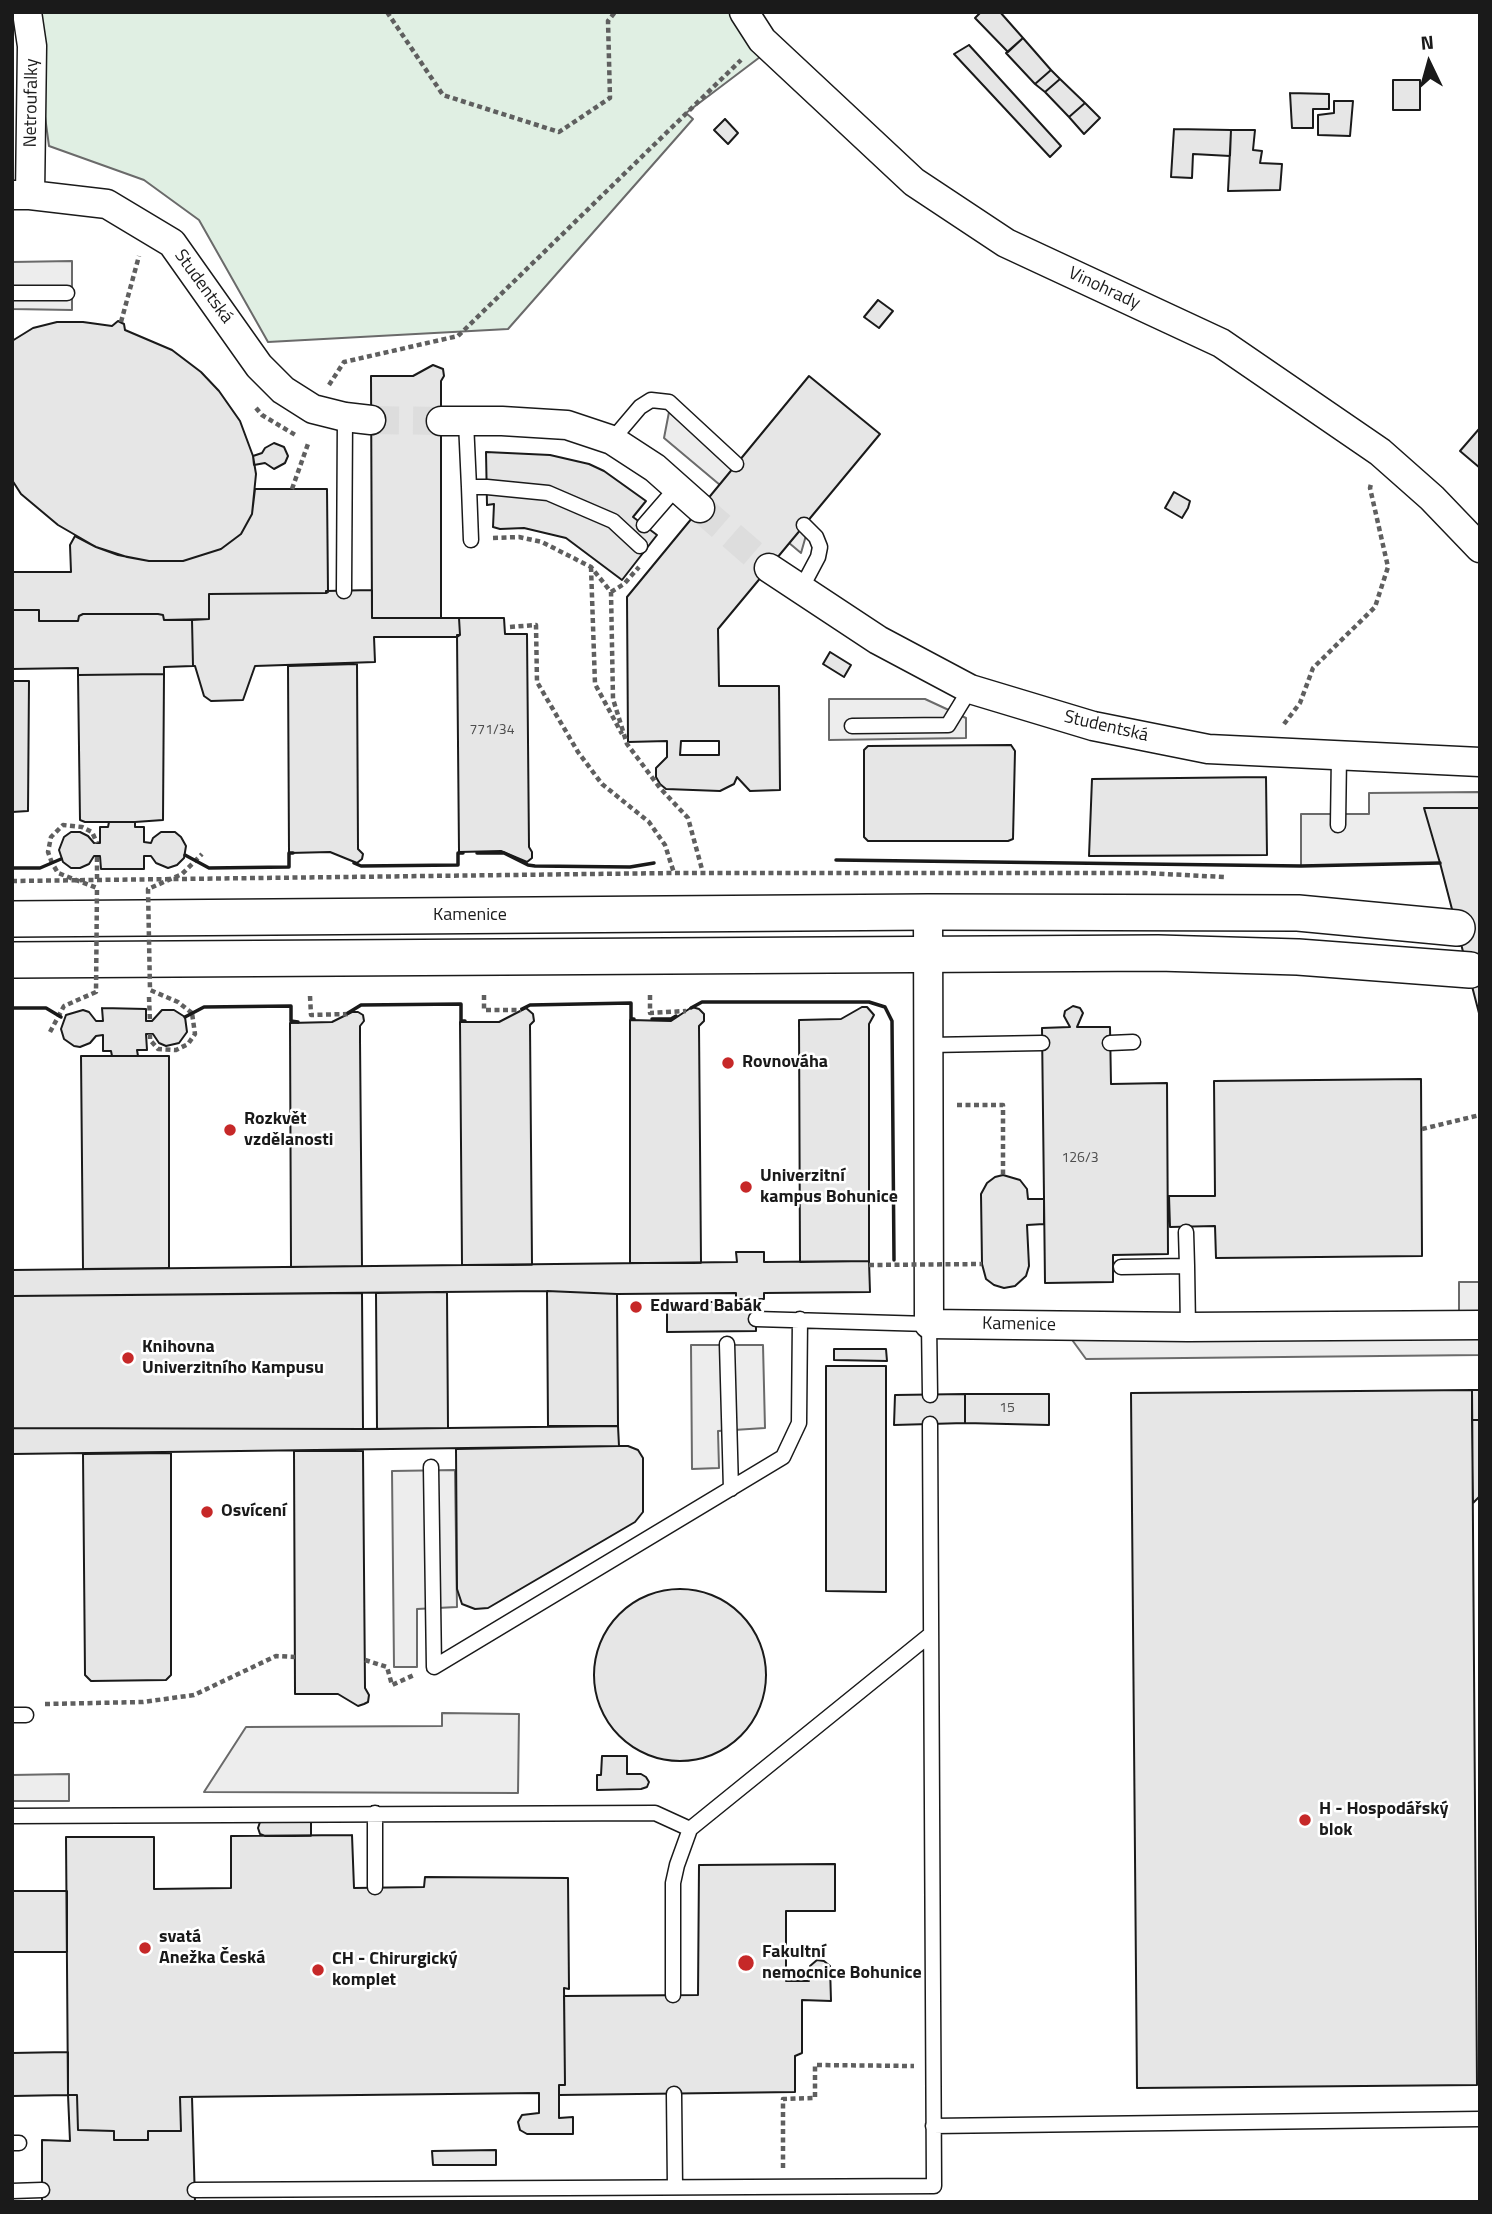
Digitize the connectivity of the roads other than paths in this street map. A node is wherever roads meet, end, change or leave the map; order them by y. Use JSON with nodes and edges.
{"nodes":[{"id":1,"x":27,"y":12,"type":"edge"},
{"id":2,"x":744,"y":12,"type":"edge"},
{"id":3,"x":21,"y":195,"type":"edge"},
{"id":4,"x":12,"y":293,"type":"edge"},
{"id":5,"x":68,"y":293,"type":"dead end"},
{"id":6,"x":358,"y":419,"type":"joint"},
{"id":7,"x":454,"y":421,"type":"joint"},
{"id":8,"x":612,"y":439,"type":"junction"},
{"id":9,"x":736,"y":464,"type":"dead end"},
{"id":10,"x":469,"y":487,"type":"junction"},
{"id":11,"x":677,"y":488,"type":"junction"},
{"id":12,"x":700,"y":508,"type":"tunnel mouth"},
{"id":13,"x":643,"y":525,"type":"dead end"},
{"id":14,"x":804,"y":525,"type":"dead end"},
{"id":15,"x":471,"y":540,"type":"road end"},
{"id":16,"x":640,"y":546,"type":"dead end"},
{"id":17,"x":1480,"y":548,"type":"edge"},
{"id":18,"x":769,"y":568,"type":"tunnel mouth"},
{"id":19,"x":801,"y":589,"type":"junction"},
{"id":20,"x":344,"y":591,"type":"dead end"},
{"id":21,"x":970,"y":689,"type":"junction"},
{"id":22,"x":852,"y":726,"type":"dead end"},
{"id":23,"x":1339,"y":756,"type":"junction"},
{"id":24,"x":1480,"y":762,"type":"edge"},
{"id":25,"x":1338,"y":825,"type":"dead end"},
{"id":26,"x":928,"y":912,"type":"junction"},
{"id":27,"x":12,"y":919,"type":"edge"},
{"id":28,"x":1457,"y":928,"type":"dead end"},
{"id":29,"x":927,"y":954,"type":"junction"},
{"id":30,"x":12,"y":960,"type":"edge"},
{"id":31,"x":1470,"y":970,"type":"dead end"},
{"id":32,"x":1133,"y":1042,"type":"dead end"},
{"id":33,"x":1042,"y":1043,"type":"dead end"},
{"id":34,"x":1110,"y":1043,"type":"dead end"},
{"id":35,"x":929,"y":1045,"type":"junction"},
{"id":36,"x":1186,"y":1232,"type":"dead end"},
{"id":37,"x":1187,"y":1266,"type":"junction"},
{"id":38,"x":1121,"y":1267,"type":"dead end"},
{"id":39,"x":756,"y":1319,"type":"dead end"},
{"id":40,"x":800,"y":1319,"type":"junction"},
{"id":41,"x":929,"y":1324,"type":"junction"},
{"id":42,"x":1480,"y":1325,"type":"edge"},
{"id":43,"x":1188,"y":1327,"type":"junction"},
{"id":44,"x":727,"y":1344,"type":"dead end"},
{"id":45,"x":930,"y":1395,"type":"dead end"},
{"id":46,"x":930,"y":1424,"type":"dead end"},
{"id":47,"x":431,"y":1467,"type":"dead end"},
{"id":48,"x":731,"y":1489,"type":"junction"},
{"id":49,"x":931,"y":1634,"type":"junction"},
{"id":50,"x":375,"y":1813,"type":"junction"},
{"id":51,"x":12,"y":1815,"type":"edge"},
{"id":52,"x":690,"y":1829,"type":"junction"},
{"id":53,"x":376,"y":1887,"type":"dead end"},
{"id":54,"x":673,"y":1995,"type":"dead end"},
{"id":55,"x":674,"y":2094,"type":"dead end"},
{"id":56,"x":1480,"y":2119,"type":"edge"},
{"id":57,"x":933,"y":2126,"type":"junction"},
{"id":58,"x":934,"y":2186,"type":"junction"},
{"id":59,"x":675,"y":2187,"type":"junction"},
{"id":60,"x":42,"y":2190,"type":"dead end"},
{"id":61,"x":195,"y":2190,"type":"dead end"},
{"id":62,"x":12,"y":2191,"type":"edge"},
{"id":63,"x":934,"y":2202,"type":"edge"}],
"edges":[{"from":1,"to":3,"type":"street","name":"Netroufalky"},
{"from":2,"to":17,"type":"street","name":"Vinohrady"},
{"from":3,"to":6,"type":"street","name":"Studentská"},
{"from":4,"to":5,"type":"lane"},
{"from":6,"to":20,"type":"lane"},
{"from":7,"to":8,"type":"street"},
{"from":7,"to":10,"type":"lane"},
{"from":8,"to":9,"type":"lane"},
{"from":8,"to":11,"type":"street"},
{"from":10,"to":15,"type":"lane"},
{"from":10,"to":16,"type":"lane"},
{"from":11,"to":12,"type":"street"},
{"from":11,"to":13,"type":"lane"},
{"from":14,"to":19,"type":"lane"},
{"from":18,"to":19,"type":"street","name":"Studentská"},
{"from":19,"to":21,"type":"street","name":"Studentská"},
{"from":21,"to":22,"type":"lane"},
{"from":21,"to":23,"type":"street","name":"Studentská"},
{"from":23,"to":24,"type":"street","name":"Studentská"},
{"from":23,"to":25,"type":"lane"},
{"from":26,"to":27,"type":"street","name":"Kamenice"},
{"from":26,"to":28,"type":"street","name":"Kamenice"},
{"from":26,"to":29,"type":"street"},
{"from":29,"to":30,"type":"street"},
{"from":29,"to":31,"type":"street"},
{"from":29,"to":35,"type":"street"},
{"from":32,"to":34,"type":"lane"},
{"from":33,"to":35,"type":"lane"},
{"from":35,"to":41,"type":"street"},
{"from":36,"to":37,"type":"lane"},
{"from":37,"to":38,"type":"lane"},
{"from":37,"to":43,"type":"lane"},
{"from":39,"to":40,"type":"lane"},
{"from":40,"to":41,"type":"lane"},
{"from":40,"to":48,"type":"lane"},
{"from":41,"to":43,"type":"street","name":"Kamenice"},
{"from":41,"to":45,"type":"lane"},
{"from":42,"to":43,"type":"street","name":"Kamenice"},
{"from":44,"to":48,"type":"lane"},
{"from":46,"to":49,"type":"lane"},
{"from":47,"to":48,"type":"lane"},
{"from":49,"to":52,"type":"lane"},
{"from":49,"to":57,"type":"lane"},
{"from":50,"to":51,"type":"lane"},
{"from":50,"to":52,"type":"lane"},
{"from":50,"to":53,"type":"lane"},
{"from":52,"to":54,"type":"lane"},
{"from":55,"to":59,"type":"lane"},
{"from":56,"to":57,"type":"lane"},
{"from":57,"to":58,"type":"lane"},
{"from":58,"to":59,"type":"lane"},
{"from":58,"to":63,"type":"lane"},
{"from":59,"to":61,"type":"lane"},
{"from":60,"to":62,"type":"lane"}]}
